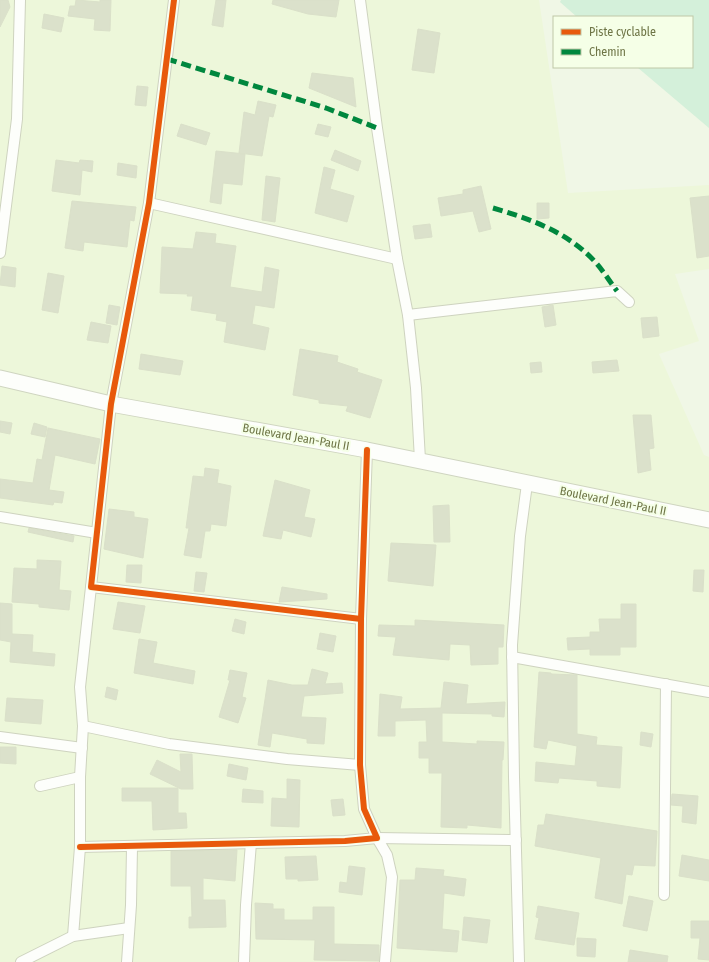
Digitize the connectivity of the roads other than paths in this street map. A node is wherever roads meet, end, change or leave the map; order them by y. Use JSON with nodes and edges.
{"nodes":[{"id":1,"x":20,"y":0,"type":"edge"},
{"id":2,"x":174,"y":0,"type":"edge"},
{"id":3,"x":360,"y":0,"type":"edge"},
{"id":4,"x":149,"y":202,"type":"junction"},
{"id":5,"x":0,"y":253,"type":"edge"},
{"id":6,"x":397,"y":259,"type":"junction"},
{"id":7,"x":629,"y":302,"type":"dead end"},
{"id":8,"x":408,"y":315,"type":"junction"},
{"id":9,"x":0,"y":378,"type":"edge"},
{"id":10,"x":111,"y":404,"type":"junction"},
{"id":11,"x":366,"y":450,"type":"junction"},
{"id":12,"x":420,"y":460,"type":"junction"},
{"id":13,"x":527,"y":484,"type":"junction"},
{"id":14,"x":0,"y":517,"type":"edge"},
{"id":15,"x":709,"y":520,"type":"edge"},
{"id":16,"x":97,"y":533,"type":"junction"},
{"id":17,"x":91,"y":587,"type":"junction"},
{"id":18,"x":361,"y":619,"type":"junction"},
{"id":19,"x":512,"y":657,"type":"junction"},
{"id":20,"x":666,"y":684,"type":"junction"},
{"id":21,"x":709,"y":692,"type":"edge"},
{"id":22,"x":83,"y":726,"type":"junction"},
{"id":23,"x":0,"y":737,"type":"edge"},
{"id":24,"x":82,"y":748,"type":"junction"},
{"id":25,"x":360,"y":765,"type":"junction"},
{"id":26,"x":80,"y":777,"type":"junction"},
{"id":27,"x":40,"y":786,"type":"dead end"},
{"id":28,"x":377,"y":838,"type":"junction"},
{"id":29,"x":516,"y":840,"type":"junction"},
{"id":30,"x":251,"y":843,"type":"junction"},
{"id":31,"x":80,"y":847,"type":"junction"},
{"id":32,"x":132,"y":847,"type":"junction"},
{"id":33,"x":664,"y":895,"type":"dead end"},
{"id":34,"x":129,"y":928,"type":"junction"},
{"id":35,"x":73,"y":936,"type":"junction"},
{"id":36,"x":21,"y":962,"type":"edge"},
{"id":37,"x":127,"y":962,"type":"edge"},
{"id":38,"x":244,"y":962,"type":"edge"},
{"id":39,"x":385,"y":962,"type":"edge"},
{"id":40,"x":519,"y":962,"type":"edge"}],
"edges":[{"from":1,"to":5,"type":"street"},
{"from":2,"to":4,"type":"street"},
{"from":3,"to":6,"type":"street"},
{"from":4,"to":6,"type":"street"},
{"from":4,"to":10,"type":"street"},
{"from":6,"to":8,"type":"street"},
{"from":7,"to":8,"type":"street"},
{"from":8,"to":12,"type":"street"},
{"from":9,"to":10,"type":"main road","name":"Boulevard Jean-Paul II"},
{"from":10,"to":11,"type":"main road","name":"Boulevard Jean-Paul II"},
{"from":10,"to":16,"type":"street"},
{"from":11,"to":12,"type":"main road","name":"Boulevard Jean-Paul II"},
{"from":11,"to":18,"type":"street"},
{"from":12,"to":13,"type":"main road","name":"Boulevard Jean-Paul II"},
{"from":13,"to":15,"type":"main road","name":"Boulevard Jean-Paul II"},
{"from":13,"to":19,"type":"street"},
{"from":14,"to":16,"type":"street"},
{"from":16,"to":17,"type":"street"},
{"from":17,"to":18,"type":"street"},
{"from":17,"to":22,"type":"street"},
{"from":18,"to":25,"type":"street"},
{"from":19,"to":20,"type":"street"},
{"from":19,"to":29,"type":"street"},
{"from":20,"to":21,"type":"street"},
{"from":20,"to":33,"type":"street"},
{"from":22,"to":24,"type":"street"},
{"from":22,"to":25,"type":"street"},
{"from":23,"to":24,"type":"street"},
{"from":24,"to":26,"type":"street"},
{"from":25,"to":28,"type":"street"},
{"from":26,"to":27,"type":"street"},
{"from":26,"to":31,"type":"street"},
{"from":28,"to":29,"type":"street"},
{"from":28,"to":30,"type":"street"},
{"from":28,"to":39,"type":"street"},
{"from":29,"to":40,"type":"street"},
{"from":30,"to":32,"type":"street"},
{"from":30,"to":38,"type":"street"},
{"from":31,"to":32,"type":"street"},
{"from":31,"to":35,"type":"street"},
{"from":32,"to":34,"type":"street"},
{"from":34,"to":35,"type":"street"},
{"from":34,"to":37,"type":"street"},
{"from":35,"to":36,"type":"street"}]}
